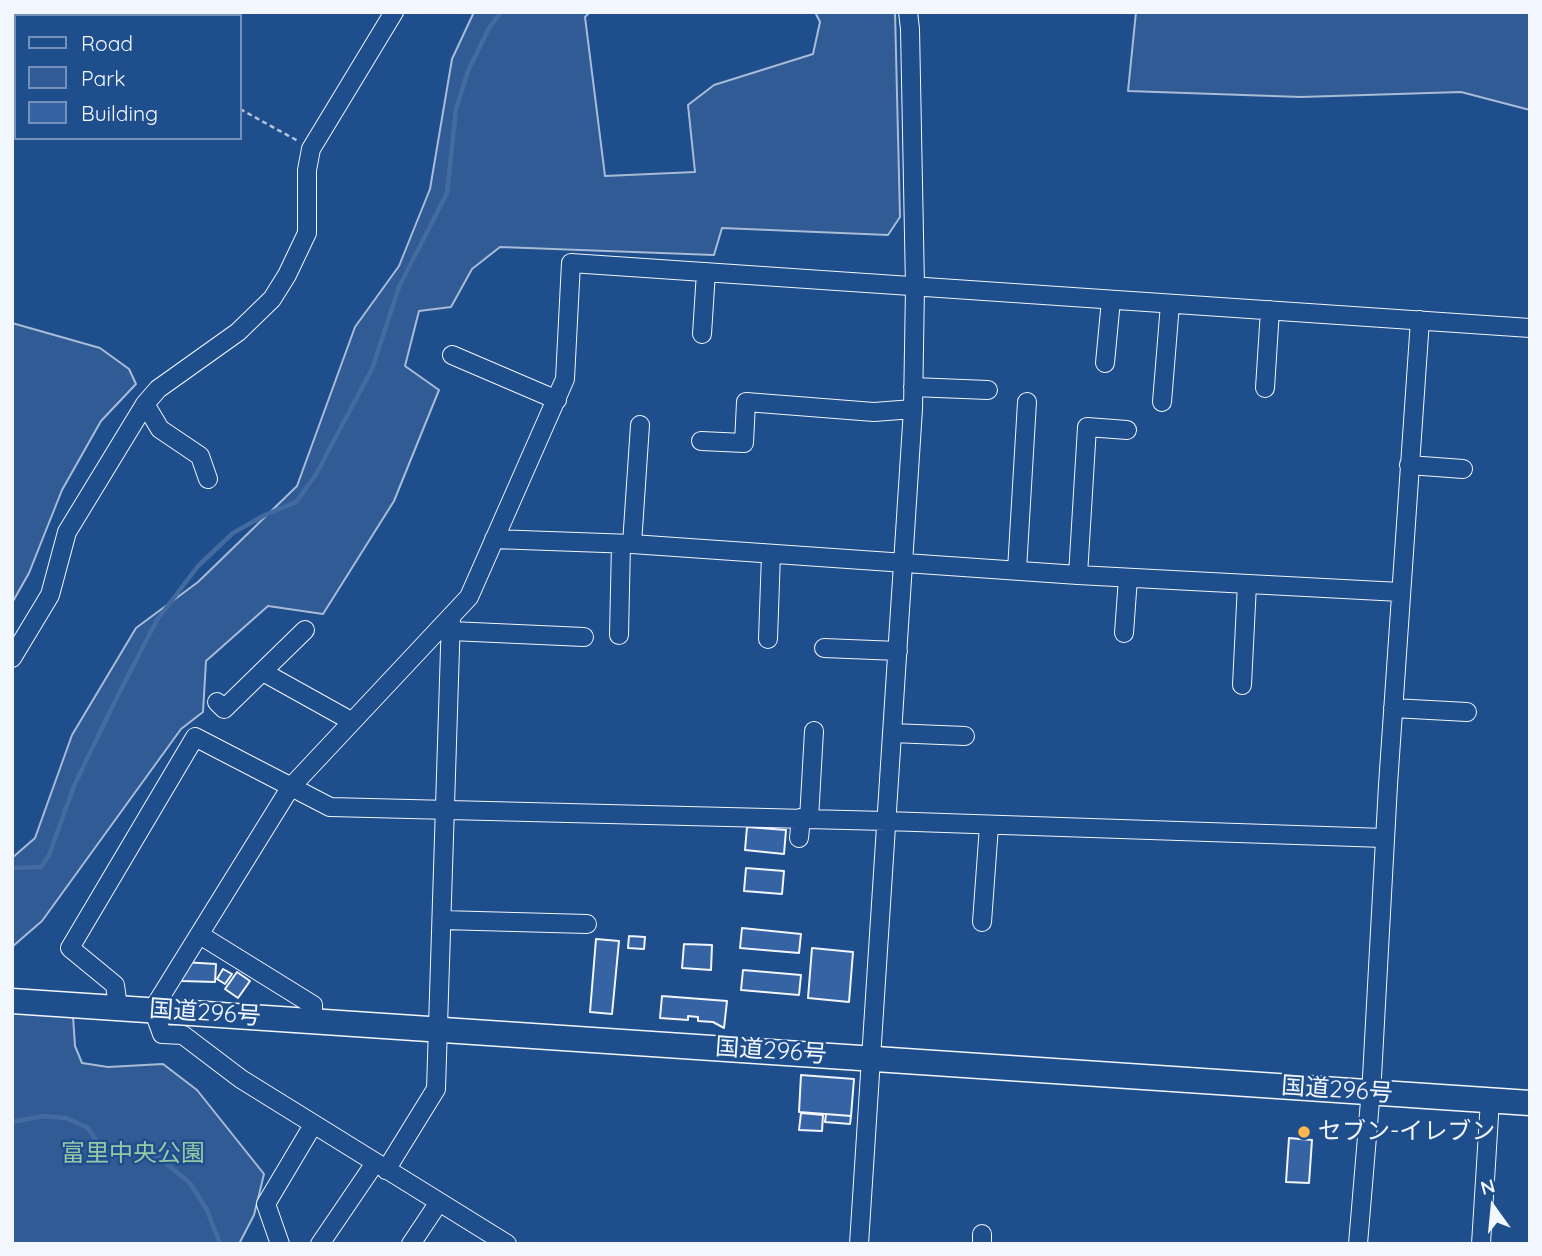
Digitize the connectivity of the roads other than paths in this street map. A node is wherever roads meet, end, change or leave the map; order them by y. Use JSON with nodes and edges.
{"nodes":[{"id":1,"x":394,"y":12,"type":"edge"},
{"id":2,"x":908,"y":12,"type":"edge"},
{"id":3,"x":706,"y":272,"type":"junction"},
{"id":4,"x":915,"y":287,"type":"junction"},
{"id":5,"x":1111,"y":300,"type":"junction"},
{"id":6,"x":1170,"y":304,"type":"junction"},
{"id":7,"x":1270,"y":310,"type":"junction"},
{"id":8,"x":1420,"y":320,"type":"junction"},
{"id":9,"x":1530,"y":328,"type":"edge"},
{"id":10,"x":702,"y":334,"type":"dead end"},
{"id":11,"x":452,"y":355,"type":"dead end"},
{"id":12,"x":1105,"y":363,"type":"dead end"},
{"id":13,"x":913,"y":387,"type":"junction"},
{"id":14,"x":1265,"y":388,"type":"dead end"},
{"id":15,"x":988,"y":390,"type":"dead end"},
{"id":16,"x":557,"y":400,"type":"junction"},
{"id":17,"x":1027,"y":402,"type":"dead end"},
{"id":18,"x":1162,"y":402,"type":"dead end"},
{"id":19,"x":145,"y":404,"type":"junction"},
{"id":20,"x":913,"y":409,"type":"junction"},
{"id":21,"x":640,"y":425,"type":"dead end"},
{"id":22,"x":1127,"y":429,"type":"dead end"},
{"id":23,"x":701,"y":441,"type":"dead end"},
{"id":24,"x":1409,"y":465,"type":"junction"},
{"id":25,"x":1463,"y":469,"type":"dead end"},
{"id":26,"x":208,"y":479,"type":"dead end"},
{"id":27,"x":494,"y":538,"type":"junction"},
{"id":28,"x":627,"y":544,"type":"junction"},
{"id":29,"x":771,"y":554,"type":"junction"},
{"id":30,"x":904,"y":562,"type":"junction"},
{"id":31,"x":1017,"y":570,"type":"junction"},
{"id":32,"x":1078,"y":575,"type":"junction"},
{"id":33,"x":1128,"y":578,"type":"junction"},
{"id":34,"x":1248,"y":584,"type":"junction"},
{"id":35,"x":1400,"y":592,"type":"junction"},
{"id":36,"x":451,"y":624,"type":"junction"},
{"id":37,"x":305,"y":630,"type":"dead end"},
{"id":38,"x":1124,"y":633,"type":"dead end"},
{"id":39,"x":619,"y":635,"type":"dead end"},
{"id":40,"x":584,"y":637,"type":"dead end"},
{"id":41,"x":768,"y":639,"type":"dead end"},
{"id":42,"x":824,"y":648,"type":"dead end"},
{"id":43,"x":898,"y":651,"type":"junction"},
{"id":44,"x":12,"y":658,"type":"edge"},
{"id":45,"x":263,"y":672,"type":"junction"},
{"id":46,"x":1242,"y":685,"type":"dead end"},
{"id":47,"x":217,"y":702,"type":"dead end"},
{"id":48,"x":1393,"y":708,"type":"junction"},
{"id":49,"x":1467,"y":712,"type":"dead end"},
{"id":50,"x":351,"y":720,"type":"junction"},
{"id":51,"x":814,"y":731,"type":"dead end"},
{"id":52,"x":892,"y":733,"type":"junction"},
{"id":53,"x":965,"y":736,"type":"dead end"},
{"id":54,"x":290,"y":788,"type":"junction"},
{"id":55,"x":445,"y":810,"type":"junction"},
{"id":56,"x":805,"y":818,"type":"junction"},
{"id":57,"x":887,"y":821,"type":"junction"},
{"id":58,"x":989,"y":826,"type":"junction"},
{"id":59,"x":799,"y":838,"type":"dead end"},
{"id":60,"x":1384,"y":838,"type":"junction"},
{"id":61,"x":442,"y":920,"type":"junction"},
{"id":62,"x":982,"y":922,"type":"dead end"},
{"id":63,"x":587,"y":924,"type":"dead end"},
{"id":64,"x":200,"y":935,"type":"junction"},
{"id":65,"x":12,"y":1000,"type":"edge"},
{"id":66,"x":118,"y":1007,"type":"junction"},
{"id":67,"x":153,"y":1009,"type":"junction"},
{"id":68,"x":313,"y":1021,"type":"junction"},
{"id":69,"x":437,"y":1028,"type":"junction"},
{"id":70,"x":870,"y":1058,"type":"junction"},
{"id":71,"x":1371,"y":1093,"type":"junction"},
{"id":72,"x":1490,"y":1100,"type":"junction"},
{"id":73,"x":1530,"y":1103,"type":"edge"},
{"id":74,"x":313,"y":1125,"type":"junction"},
{"id":75,"x":380,"y":1166,"type":"junction"},
{"id":76,"x":439,"y":1202,"type":"junction"},
{"id":77,"x":505,"y":1243,"type":"edge"},
{"id":78,"x":281,"y":1244,"type":"edge"},
{"id":79,"x":320,"y":1244,"type":"edge"},
{"id":80,"x":411,"y":1244,"type":"edge"},
{"id":81,"x":859,"y":1244,"type":"edge"},
{"id":82,"x":1358,"y":1244,"type":"edge"},
{"id":83,"x":1481,"y":1244,"type":"edge"}],
"edges":[{"from":1,"to":19,"type":"street"},
{"from":2,"to":4,"type":"street"},
{"from":3,"to":4,"type":"street"},
{"from":3,"to":10,"type":"street"},
{"from":3,"to":16,"type":"street"},
{"from":4,"to":5,"type":"street"},
{"from":4,"to":13,"type":"street"},
{"from":5,"to":6,"type":"street"},
{"from":5,"to":12,"type":"street"},
{"from":6,"to":7,"type":"street"},
{"from":6,"to":18,"type":"street"},
{"from":7,"to":8,"type":"street"},
{"from":7,"to":14,"type":"street"},
{"from":8,"to":9,"type":"street"},
{"from":8,"to":24,"type":"street"},
{"from":11,"to":16,"type":"street"},
{"from":13,"to":15,"type":"street"},
{"from":13,"to":20,"type":"street"},
{"from":16,"to":27,"type":"street"},
{"from":17,"to":31,"type":"street"},
{"from":19,"to":26,"type":"street"},
{"from":19,"to":44,"type":"street"},
{"from":20,"to":23,"type":"street"},
{"from":20,"to":30,"type":"street"},
{"from":21,"to":28,"type":"street"},
{"from":22,"to":32,"type":"street"},
{"from":24,"to":25,"type":"street"},
{"from":24,"to":35,"type":"street"},
{"from":27,"to":28,"type":"street"},
{"from":27,"to":36,"type":"street"},
{"from":28,"to":29,"type":"street"},
{"from":28,"to":39,"type":"street"},
{"from":29,"to":30,"type":"street"},
{"from":29,"to":41,"type":"street"},
{"from":30,"to":31,"type":"street"},
{"from":30,"to":43,"type":"street"},
{"from":31,"to":32,"type":"street"},
{"from":32,"to":33,"type":"street"},
{"from":33,"to":34,"type":"street"},
{"from":33,"to":38,"type":"street"},
{"from":34,"to":35,"type":"street"},
{"from":34,"to":46,"type":"street"},
{"from":35,"to":48,"type":"street"},
{"from":36,"to":40,"type":"street"},
{"from":36,"to":50,"type":"street"},
{"from":36,"to":55,"type":"street"},
{"from":37,"to":45,"type":"street"},
{"from":42,"to":43,"type":"street"},
{"from":43,"to":52,"type":"street"},
{"from":45,"to":47,"type":"street"},
{"from":45,"to":50,"type":"street"},
{"from":48,"to":49,"type":"street"},
{"from":48,"to":60,"type":"street"},
{"from":50,"to":54,"type":"street"},
{"from":51,"to":56,"type":"street"},
{"from":52,"to":53,"type":"street"},
{"from":52,"to":57,"type":"street"},
{"from":54,"to":55,"type":"street"},
{"from":54,"to":64,"type":"street"},
{"from":54,"to":66,"type":"street"},
{"from":55,"to":56,"type":"street"},
{"from":55,"to":61,"type":"street"},
{"from":56,"to":57,"type":"street"},
{"from":56,"to":59,"type":"street"},
{"from":57,"to":58,"type":"street"},
{"from":57,"to":70,"type":"street"},
{"from":58,"to":60,"type":"street"},
{"from":58,"to":62,"type":"street"},
{"from":60,"to":71,"type":"street"},
{"from":61,"to":63,"type":"street"},
{"from":61,"to":69,"type":"street"},
{"from":64,"to":67,"type":"street"},
{"from":64,"to":68,"type":"street"},
{"from":65,"to":66,"type":"highway","name":"国道296号"},
{"from":66,"to":67,"type":"highway","name":"国道296号"},
{"from":67,"to":68,"type":"highway","name":"国道296号"},
{"from":67,"to":74,"type":"street"},
{"from":68,"to":69,"type":"highway","name":"国道296号"},
{"from":69,"to":70,"type":"highway","name":"国道296号"},
{"from":69,"to":75,"type":"street"},
{"from":70,"to":71,"type":"highway","name":"国道296号"},
{"from":70,"to":81,"type":"street"},
{"from":71,"to":72,"type":"highway","name":"国道296号"},
{"from":71,"to":82,"type":"street"},
{"from":72,"to":73,"type":"highway","name":"国道296号"},
{"from":72,"to":83,"type":"street"},
{"from":74,"to":75,"type":"street"},
{"from":74,"to":78,"type":"street"},
{"from":75,"to":76,"type":"street"},
{"from":75,"to":79,"type":"street"},
{"from":76,"to":77,"type":"street"},
{"from":76,"to":80,"type":"street"}]}
